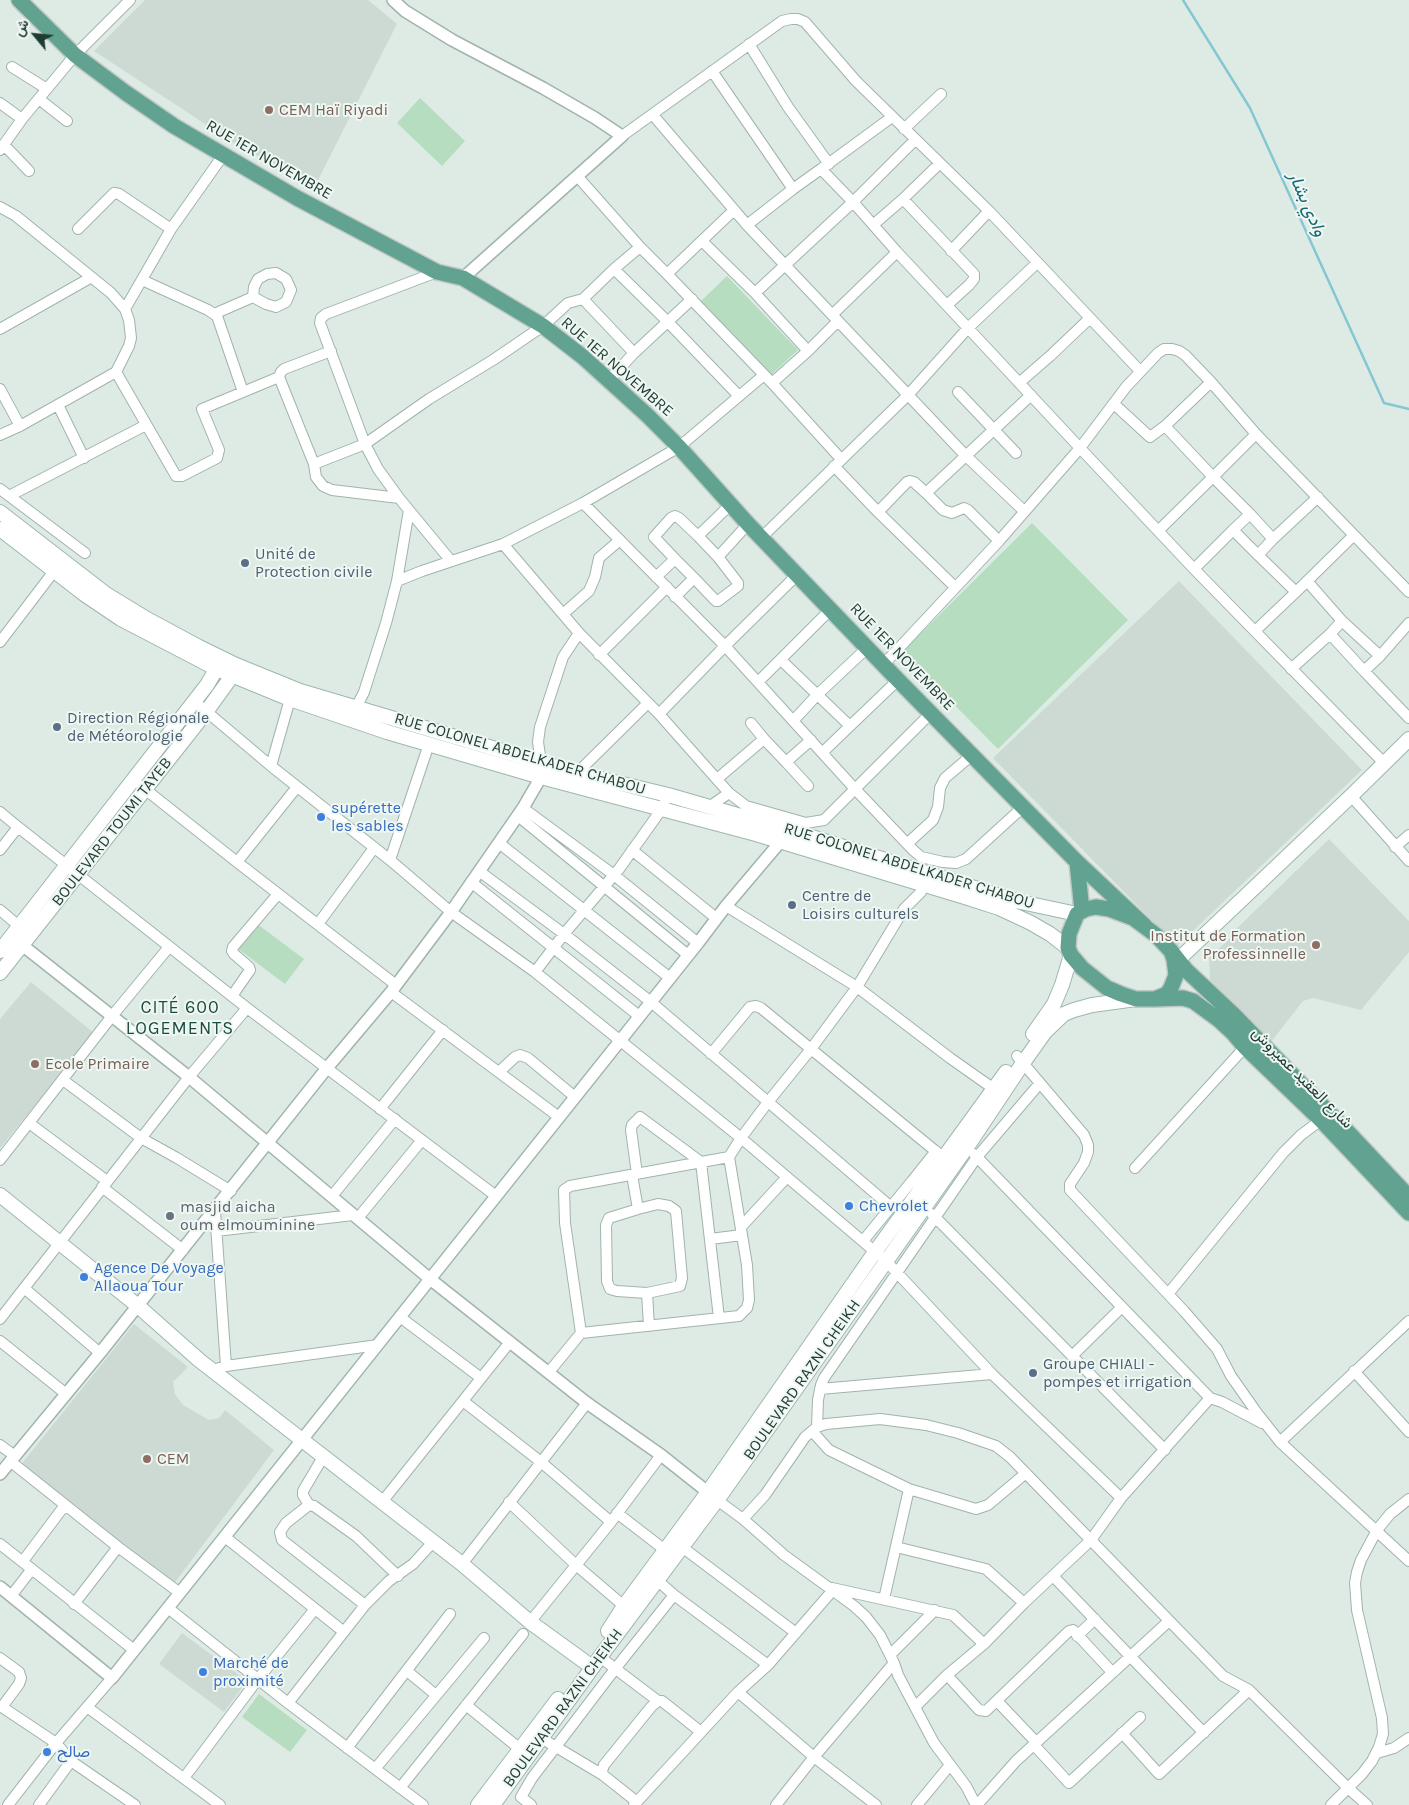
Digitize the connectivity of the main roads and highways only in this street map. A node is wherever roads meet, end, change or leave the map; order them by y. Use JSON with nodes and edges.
{"nodes":[{"id":1,"x":19,"y":0,"type":"edge"},
{"id":2,"x":0,"y":512,"type":"edge"},
{"id":3,"x":0,"y":529,"type":"edge"},
{"id":4,"x":57,"y":566,"type":"junction"},
{"id":5,"x":219,"y":663,"type":"junction"},
{"id":6,"x":234,"y":670,"type":"junction"},
{"id":7,"x":1409,"y":738,"type":"edge"},
{"id":8,"x":784,"y":835,"type":"junction"},
{"id":9,"x":1077,"y":862,"type":"junction"},
{"id":10,"x":1080,"y":912,"type":"junction"},
{"id":11,"x":1145,"y":926,"type":"junction"},
{"id":12,"x":18,"y":936,"type":"junction"},
{"id":13,"x":0,"y":951,"type":"edge"},
{"id":14,"x":1069,"y":951,"type":"junction"},
{"id":15,"x":1175,"y":961,"type":"junction"},
{"id":16,"x":0,"y":973,"type":"edge"},
{"id":17,"x":1136,"y":999,"type":"junction"},
{"id":18,"x":1155,"y":999,"type":"junction"},
{"id":19,"x":1020,"y":1059,"type":"junction"},
{"id":20,"x":0,"y":1195,"type":"edge"},
{"id":21,"x":1409,"y":1196,"type":"edge"},
{"id":22,"x":1409,"y":1213,"type":"edge"},
{"id":23,"x":712,"y":1496,"type":"junction"},
{"id":24,"x":593,"y":1662,"type":"junction"},
{"id":25,"x":478,"y":1805,"type":"edge"},
{"id":26,"x":493,"y":1805,"type":"edge"}],
"edges":[{"from":1,"to":9,"type":"main road","name":"RUE 1ER NOVEMBRE"},
{"from":2,"to":4,"type":"main road","name":"RUE COLONEL ABDELKADER CHABOU"},
{"from":3,"to":4,"type":"main road","name":"RUE COLONEL ABDELKADER CHABOU"},
{"from":4,"to":5,"type":"main road","name":"RUE COLONEL ABDELKADER CHABOU"},
{"from":5,"to":6,"type":"main road","name":"RUE COLONEL ABDELKADER CHABOU"},
{"from":5,"to":12,"type":"main road","name":"BOULEVARD TOUMI TAYEB"},
{"from":6,"to":8,"type":"main road","name":"RUE COLONEL ABDELKADER CHABOU"},
{"from":6,"to":8,"type":"main road","name":"RUE COLONEL ABDELKADER CHABOU"},
{"from":6,"to":12,"type":"main road","name":"BOULEVARD TOUMI TAYEB"},
{"from":7,"to":15,"type":"main road"},
{"from":8,"to":10,"type":"main road","name":"RUE COLONEL ABDELKADER CHABOU"},
{"from":8,"to":14,"type":"main road","name":"RUE COLONEL ABDELKADER CHABOU"},
{"from":9,"to":10,"type":"main road"},
{"from":9,"to":11,"type":"main road","name":"RUE 1ER NOVEMBRE"},
{"from":10,"to":11,"type":"main road"},
{"from":10,"to":14,"type":"main road"},
{"from":11,"to":15,"type":"main road"},
{"from":12,"to":13,"type":"main road","name":"BOULEVARD TOUMI TAYEB"},
{"from":12,"to":16,"type":"main road","name":"BOULEVARD TOUMI TAYEB"},
{"from":14,"to":17,"type":"main road"},
{"from":14,"to":19,"type":"main road","name":"BOULEVARD RAZNI CHEIKH"},
{"from":15,"to":18,"type":"main road"},
{"from":15,"to":21,"type":"main road","name":"شارع العقيد عميروش"},
{"from":17,"to":18,"type":"main road"},
{"from":17,"to":19,"type":"main road","name":"BOULEVARD RAZNI CHEIKH"},
{"from":18,"to":22,"type":"main road","name":"شارع العقيد عميروش"},
{"from":19,"to":23,"type":"main road","name":"BOULEVARD RAZNI CHEIKH"},
{"from":19,"to":23,"type":"main road","name":"BOULEVARD RAZNI CHEIKH"},
{"from":20,"to":24,"type":"main road"},
{"from":23,"to":24,"type":"main road","name":"BOULEVARD RAZNI CHEIKH"},
{"from":23,"to":24,"type":"main road","name":"BOULEVARD RAZNI CHEIKH"},
{"from":24,"to":25,"type":"main road","name":"BOULEVARD RAZNI CHEIKH"},
{"from":24,"to":26,"type":"main road","name":"BOULEVARD RAZNI CHEIKH"}]}
